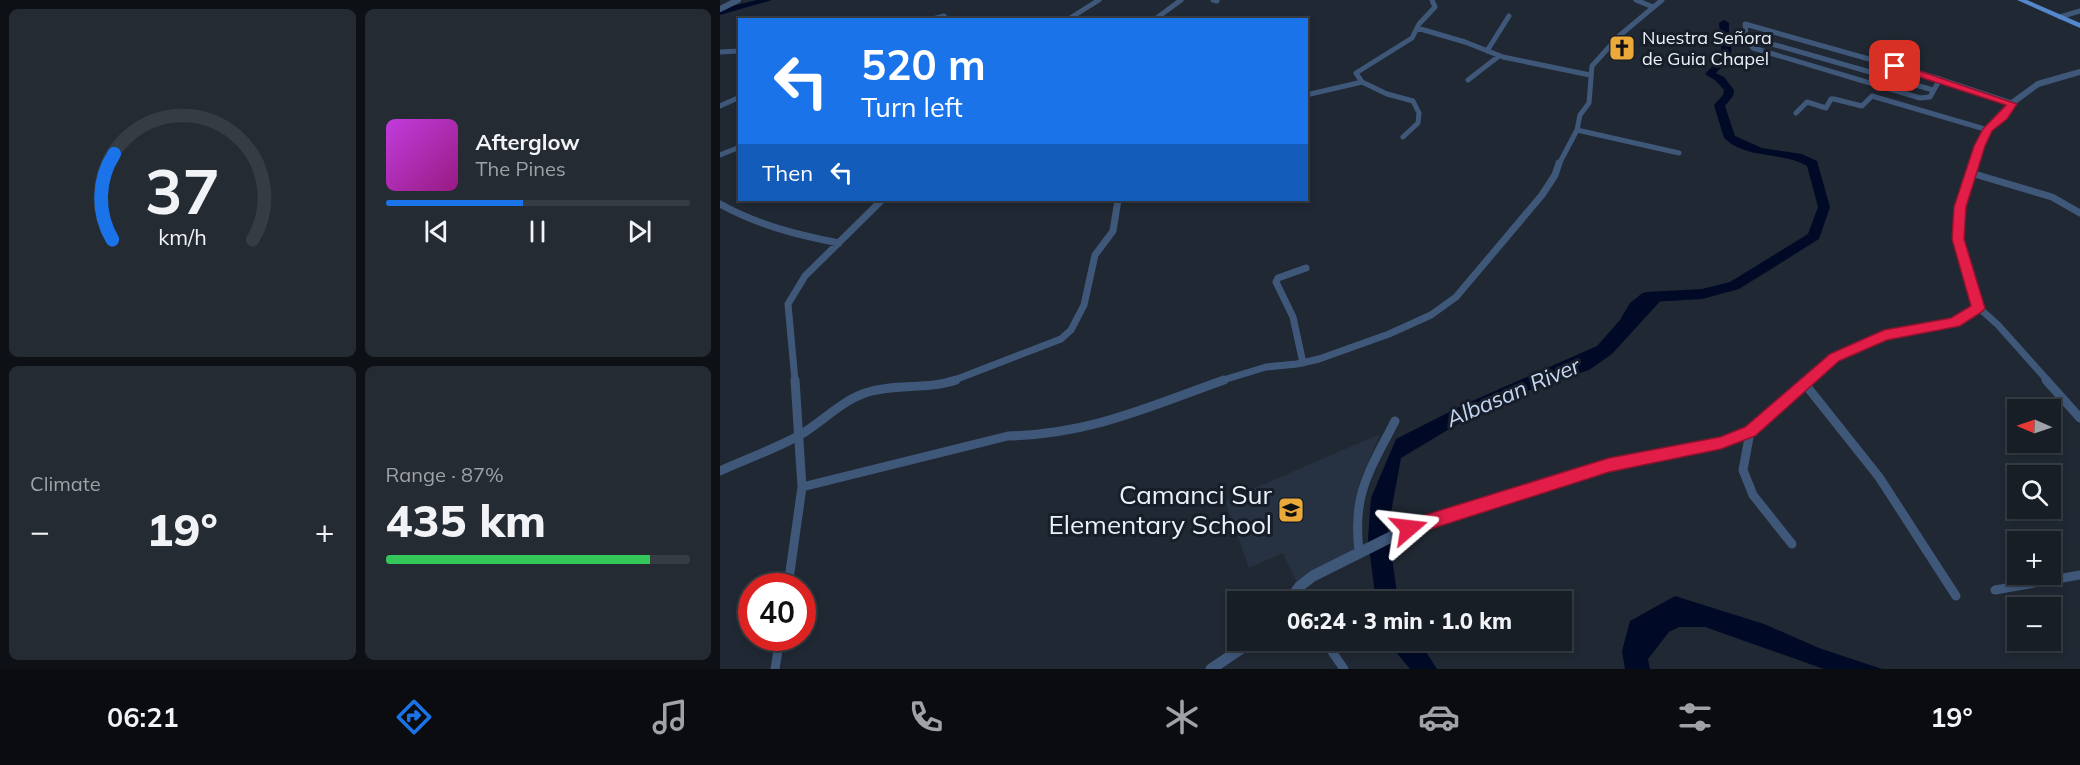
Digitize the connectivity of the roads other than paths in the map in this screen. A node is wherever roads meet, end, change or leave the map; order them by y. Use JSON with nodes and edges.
{"nodes":[{"id":1,"x":738,"y":0,"type":"edge"},
{"id":2,"x":1099,"y":0,"type":"edge"},
{"id":3,"x":1181,"y":0,"type":"edge"},
{"id":4,"x":1432,"y":0,"type":"edge"},
{"id":5,"x":1636,"y":0,"type":"edge"},
{"id":6,"x":1662,"y":0,"type":"edge"},
{"id":7,"x":2037,"y":0,"type":"edge"},
{"id":8,"x":2025,"y":2,"type":"edge"},
{"id":9,"x":1653,"y":7,"type":"junction"},
{"id":10,"x":720,"y":9,"type":"edge"},
{"id":11,"x":2080,"y":11,"type":"edge"},
{"id":12,"x":1509,"y":16,"type":"dead end"},
{"id":13,"x":2060,"y":17,"type":"junction"},
{"id":14,"x":1070,"y":18,"type":"edge"},
{"id":15,"x":1157,"y":18,"type":"edge"},
{"id":16,"x":2080,"y":26,"type":"edge"},
{"id":17,"x":1417,"y":28,"type":"junction"},
{"id":18,"x":1744,"y":36,"type":"junction"},
{"id":19,"x":738,"y":51,"type":"edge"},
{"id":20,"x":1487,"y":51,"type":"junction"},
{"id":21,"x":720,"y":52,"type":"edge"},
{"id":22,"x":1851,"y":54,"type":"junction"},
{"id":23,"x":1499,"y":56,"type":"junction"},
{"id":24,"x":1845,"y":64,"type":"junction"},
{"id":25,"x":2080,"y":72,"type":"edge"},
{"id":26,"x":1840,"y":74,"type":"junction"},
{"id":27,"x":1590,"y":75,"type":"junction"},
{"id":28,"x":1940,"y":79,"type":"junction"},
{"id":29,"x":1468,"y":80,"type":"dead end"},
{"id":30,"x":1362,"y":82,"type":"junction"},
{"id":31,"x":1933,"y":90,"type":"junction"},
{"id":32,"x":1308,"y":95,"type":"edge"},
{"id":33,"x":738,"y":98,"type":"edge"},
{"id":34,"x":2012,"y":104,"type":"junction"},
{"id":35,"x":720,"y":106,"type":"edge"},
{"id":36,"x":1796,"y":113,"type":"dead end"},
{"id":37,"x":1577,"y":129,"type":"junction"},
{"id":38,"x":1988,"y":129,"type":"junction"},
{"id":39,"x":1403,"y":137,"type":"dead end"},
{"id":40,"x":738,"y":148,"type":"edge"},
{"id":41,"x":1679,"y":153,"type":"dead end"},
{"id":42,"x":720,"y":155,"type":"edge"},
{"id":43,"x":1971,"y":173,"type":"junction"},
{"id":44,"x":881,"y":201,"type":"edge"},
{"id":45,"x":1118,"y":201,"type":"edge"},
{"id":46,"x":720,"y":204,"type":"edge"},
{"id":47,"x":2080,"y":213,"type":"edge"},
{"id":48,"x":839,"y":243,"type":"junction"},
{"id":49,"x":1306,"y":268,"type":"dead end"},
{"id":50,"x":1978,"y":308,"type":"junction"},
{"id":51,"x":1303,"y":363,"type":"junction"},
{"id":52,"x":1805,"y":384,"type":"junction"},
{"id":53,"x":2080,"y":418,"type":"edge"},
{"id":54,"x":1395,"y":421,"type":"dead end"},
{"id":55,"x":1750,"y":432,"type":"junction"},
{"id":56,"x":800,"y":435,"type":"junction"},
{"id":57,"x":720,"y":471,"type":"edge"},
{"id":58,"x":802,"y":487,"type":"junction"},
{"id":59,"x":1792,"y":544,"type":"dead end"},
{"id":60,"x":1359,"y":552,"type":"junction"},
{"id":61,"x":790,"y":573,"type":"edge"},
{"id":62,"x":2080,"y":575,"type":"edge"},
{"id":63,"x":1995,"y":590,"type":"dead end"},
{"id":64,"x":1297,"y":591,"type":"edge"},
{"id":65,"x":1956,"y":596,"type":"dead end"},
{"id":66,"x":778,"y":651,"type":"edge"},
{"id":67,"x":1238,"y":651,"type":"edge"},
{"id":68,"x":1332,"y":651,"type":"edge"},
{"id":69,"x":775,"y":669,"type":"edge"},
{"id":70,"x":1211,"y":669,"type":"edge"},
{"id":71,"x":1344,"y":669,"type":"edge"}],
"edges":[{"from":1,"to":10,"type":"street"},
{"from":2,"to":14,"type":"street"},
{"from":3,"to":15,"type":"street"},
{"from":4,"to":17,"type":"street"},
{"from":5,"to":9,"type":"street"},
{"from":6,"to":9,"type":"street"},
{"from":7,"to":8,"type":"street"},
{"from":8,"to":13,"type":"main road"},
{"from":9,"to":27,"type":"street"},
{"from":11,"to":13,"type":"street"},
{"from":12,"to":20,"type":"street"},
{"from":13,"to":16,"type":"main road"},
{"from":17,"to":20,"type":"street"},
{"from":17,"to":30,"type":"street"},
{"from":18,"to":22,"type":"street"},
{"from":18,"to":24,"type":"street"},
{"from":18,"to":26,"type":"street"},
{"from":19,"to":21,"type":"street"},
{"from":20,"to":23,"type":"street"},
{"from":22,"to":24,"type":"street"},
{"from":22,"to":28,"type":"street"},
{"from":23,"to":27,"type":"street"},
{"from":23,"to":29,"type":"street"},
{"from":24,"to":26,"type":"street"},
{"from":24,"to":31,"type":"street"},
{"from":25,"to":34,"type":"street"},
{"from":26,"to":31,"type":"street"},
{"from":27,"to":37,"type":"street"},
{"from":28,"to":31,"type":"street"},
{"from":28,"to":34,"type":"street"},
{"from":30,"to":32,"type":"street"},
{"from":30,"to":39,"type":"street"},
{"from":33,"to":35,"type":"street"},
{"from":34,"to":38,"type":"street"},
{"from":36,"to":38,"type":"street"},
{"from":37,"to":41,"type":"street"},
{"from":37,"to":51,"type":"street"},
{"from":38,"to":43,"type":"street"},
{"from":40,"to":42,"type":"street"},
{"from":43,"to":47,"type":"street"},
{"from":43,"to":50,"type":"street"},
{"from":44,"to":48,"type":"street"},
{"from":45,"to":56,"type":"street"},
{"from":46,"to":48,"type":"street"},
{"from":48,"to":56,"type":"street"},
{"from":49,"to":51,"type":"street"},
{"from":50,"to":52,"type":"street"},
{"from":50,"to":53,"type":"street"},
{"from":51,"to":58,"type":"street"},
{"from":52,"to":55,"type":"street"},
{"from":52,"to":65,"type":"street"},
{"from":54,"to":60,"type":"street"},
{"from":55,"to":59,"type":"street"},
{"from":55,"to":60,"type":"street"},
{"from":56,"to":57,"type":"street"},
{"from":56,"to":58,"type":"street"},
{"from":58,"to":61,"type":"street"},
{"from":60,"to":64,"type":"street"},
{"from":62,"to":63,"type":"street"},
{"from":66,"to":69,"type":"street"},
{"from":67,"to":70,"type":"street"},
{"from":68,"to":71,"type":"street"}]}
